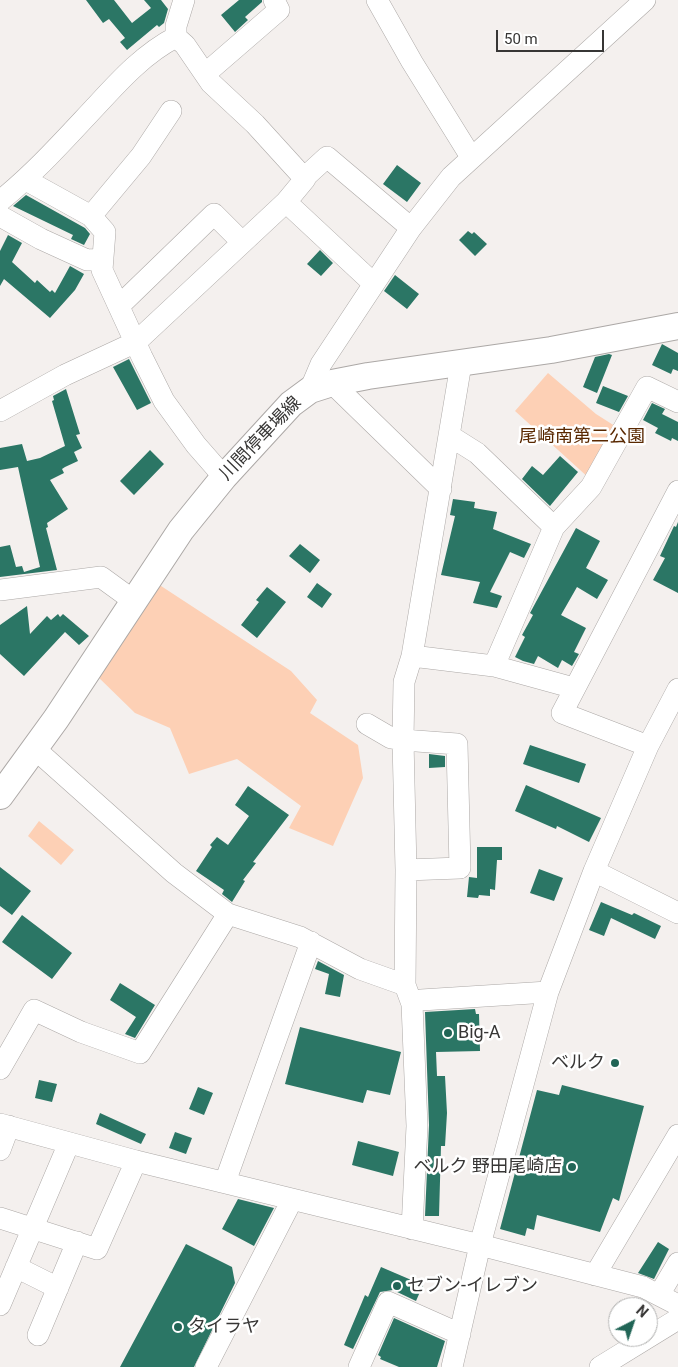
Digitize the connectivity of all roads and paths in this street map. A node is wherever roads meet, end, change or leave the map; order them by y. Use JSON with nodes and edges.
{"nodes":[{"id":1,"x":184,"y":0,"type":"edge"},
{"id":2,"x":274,"y":0,"type":"edge"},
{"id":3,"x":378,"y":0,"type":"edge"},
{"id":4,"x":645,"y":0,"type":"edge"},
{"id":5,"x":176,"y":37,"type":"junction"},
{"id":6,"x":204,"y":74,"type":"junction"},
{"id":7,"x":171,"y":111,"type":"dead end"},
{"id":8,"x":471,"y":157,"type":"junction"},
{"id":9,"x":304,"y":178,"type":"junction"},
{"id":10,"x":26,"y":180,"type":"junction"},
{"id":11,"x":0,"y":201,"type":"edge"},
{"id":12,"x":286,"y":202,"type":"junction"},
{"id":13,"x":0,"y":216,"type":"edge"},
{"id":14,"x":91,"y":216,"type":"junction"},
{"id":15,"x":411,"y":228,"type":"junction"},
{"id":16,"x":242,"y":242,"type":"junction"},
{"id":17,"x":103,"y":259,"type":"junction"},
{"id":18,"x":374,"y":284,"type":"junction"},
{"id":19,"x":119,"y":306,"type":"junction"},
{"id":20,"x":678,"y":326,"type":"edge"},
{"id":21,"x":136,"y":342,"type":"junction"},
{"id":22,"x":461,"y":364,"type":"junction"},
{"id":23,"x":321,"y":387,"type":"junction"},
{"id":24,"x":678,"y":402,"type":"edge"},
{"id":25,"x":0,"y":410,"type":"edge"},
{"id":26,"x":450,"y":436,"type":"junction"},
{"id":27,"x":224,"y":477,"type":"junction"},
{"id":28,"x":441,"y":489,"type":"junction"},
{"id":29,"x":678,"y":491,"type":"edge"},
{"id":30,"x":554,"y":527,"type":"junction"},
{"id":31,"x":0,"y":590,"type":"edge"},
{"id":32,"x":134,"y":601,"type":"junction"},
{"id":33,"x":412,"y":656,"type":"junction"},
{"id":34,"x":494,"y":666,"type":"junction"},
{"id":35,"x":574,"y":688,"type":"junction"},
{"id":36,"x":678,"y":689,"type":"edge"},
{"id":37,"x":366,"y":724,"type":"dead end"},
{"id":38,"x":402,"y":740,"type":"junction"},
{"id":39,"x":648,"y":746,"type":"junction"},
{"id":40,"x":35,"y":749,"type":"junction"},
{"id":41,"x":4,"y":782,"type":"edge"},
{"id":42,"x":406,"y":870,"type":"junction"},
{"id":43,"x":594,"y":871,"type":"junction"},
{"id":44,"x":678,"y":913,"type":"edge"},
{"id":45,"x":228,"y":914,"type":"junction"},
{"id":46,"x":311,"y":942,"type":"junction"},
{"id":47,"x":548,"y":992,"type":"junction"},
{"id":48,"x":408,"y":995,"type":"junction"},
{"id":49,"x":8,"y":1035,"type":"edge"},
{"id":50,"x":0,"y":1069,"type":"edge"},
{"id":51,"x":4,"y":1125,"type":"edge"},
{"id":52,"x":678,"y":1135,"type":"edge"},
{"id":53,"x":69,"y":1143,"type":"junction"},
{"id":54,"x":0,"y":1150,"type":"edge"},
{"id":55,"x":136,"y":1161,"type":"junction"},
{"id":56,"x":226,"y":1182,"type":"junction"},
{"id":57,"x":292,"y":1200,"type":"junction"},
{"id":58,"x":0,"y":1218,"type":"edge"},
{"id":59,"x":33,"y":1228,"type":"junction"},
{"id":60,"x":412,"y":1229,"type":"junction"},
{"id":61,"x":78,"y":1242,"type":"junction"},
{"id":62,"x":480,"y":1244,"type":"junction"},
{"id":63,"x":678,"y":1263,"type":"edge"},
{"id":64,"x":16,"y":1267,"type":"junction"},
{"id":65,"x":596,"y":1275,"type":"junction"},
{"id":66,"x":58,"y":1288,"type":"junction"},
{"id":67,"x":659,"y":1295,"type":"junction"},
{"id":68,"x":0,"y":1305,"type":"edge"},
{"id":69,"x":678,"y":1305,"type":"edge"},
{"id":70,"x":678,"y":1319,"type":"edge"},
{"id":71,"x":460,"y":1334,"type":"junction"},
{"id":72,"x":38,"y":1335,"type":"dead end"},
{"id":73,"x":608,"y":1365,"type":"edge"},
{"id":74,"x":206,"y":1367,"type":"edge"},
{"id":75,"x":359,"y":1367,"type":"edge"},
{"id":76,"x":452,"y":1367,"type":"edge"}],
"edges":[{"from":1,"to":5,"type":"street"},
{"from":2,"to":6,"type":"street"},
{"from":3,"to":8,"type":"street"},
{"from":4,"to":8,"type":"street"},
{"from":5,"to":6,"type":"street"},
{"from":5,"to":10,"type":"street"},
{"from":6,"to":9,"type":"street"},
{"from":7,"to":14,"type":"street"},
{"from":8,"to":15,"type":"street"},
{"from":9,"to":12,"type":"street"},
{"from":9,"to":15,"type":"street"},
{"from":10,"to":11,"type":"street"},
{"from":10,"to":14,"type":"street"},
{"from":12,"to":16,"type":"street"},
{"from":12,"to":18,"type":"street"},
{"from":13,"to":17,"type":"street"},
{"from":14,"to":17,"type":"street"},
{"from":15,"to":18,"type":"street"},
{"from":16,"to":19,"type":"street"},
{"from":16,"to":21,"type":"street"},
{"from":17,"to":19,"type":"street"},
{"from":18,"to":23,"type":"street"},
{"from":19,"to":21,"type":"street"},
{"from":20,"to":22,"type":"main road","name":"川間停車場線"},
{"from":21,"to":25,"type":"street"},
{"from":21,"to":27,"type":"street"},
{"from":22,"to":23,"type":"main road","name":"川間停車場線"},
{"from":22,"to":26,"type":"street"},
{"from":23,"to":27,"type":"main road","name":"川間停車場線"},
{"from":23,"to":28,"type":"street"},
{"from":24,"to":30,"type":"street"},
{"from":26,"to":28,"type":"street"},
{"from":26,"to":30,"type":"street"},
{"from":27,"to":32,"type":"main road","name":"川間停車場線"},
{"from":28,"to":33,"type":"street"},
{"from":29,"to":35,"type":"street"},
{"from":30,"to":34,"type":"street"},
{"from":31,"to":32,"type":"street"},
{"from":32,"to":40,"type":"main road","name":"川間停車場線"},
{"from":33,"to":34,"type":"street"},
{"from":33,"to":38,"type":"street"},
{"from":34,"to":35,"type":"street"},
{"from":35,"to":39,"type":"street"},
{"from":36,"to":39,"type":"street"},
{"from":37,"to":38,"type":"street"},
{"from":38,"to":42,"type":"street"},
{"from":38,"to":42,"type":"street"},
{"from":39,"to":43,"type":"street"},
{"from":40,"to":41,"type":"main road","name":"川間停車場線"},
{"from":40,"to":45,"type":"street"},
{"from":42,"to":48,"type":"street"},
{"from":43,"to":44,"type":"street"},
{"from":43,"to":47,"type":"street"},
{"from":45,"to":46,"type":"street"},
{"from":45,"to":49,"type":"street"},
{"from":46,"to":48,"type":"street"},
{"from":46,"to":56,"type":"street"},
{"from":47,"to":48,"type":"street"},
{"from":47,"to":62,"type":"street"},
{"from":48,"to":60,"type":"street"},
{"from":49,"to":50,"type":"street"},
{"from":51,"to":53,"type":"street"},
{"from":51,"to":54,"type":"street"},
{"from":52,"to":65,"type":"street"},
{"from":53,"to":55,"type":"street"},
{"from":53,"to":59,"type":"street"},
{"from":55,"to":56,"type":"street"},
{"from":55,"to":61,"type":"street"},
{"from":56,"to":57,"type":"street"},
{"from":57,"to":60,"type":"street"},
{"from":57,"to":74,"type":"street"},
{"from":58,"to":59,"type":"street"},
{"from":59,"to":61,"type":"street"},
{"from":59,"to":64,"type":"street"},
{"from":60,"to":62,"type":"street"},
{"from":61,"to":66,"type":"street"},
{"from":62,"to":65,"type":"street"},
{"from":62,"to":71,"type":"street"},
{"from":63,"to":67,"type":"street"},
{"from":64,"to":66,"type":"street"},
{"from":64,"to":68,"type":"street"},
{"from":65,"to":67,"type":"street"},
{"from":66,"to":72,"type":"street"},
{"from":67,"to":69,"type":"street"},
{"from":70,"to":73,"type":"street"},
{"from":71,"to":75,"type":"street"},
{"from":71,"to":76,"type":"street"}]}
